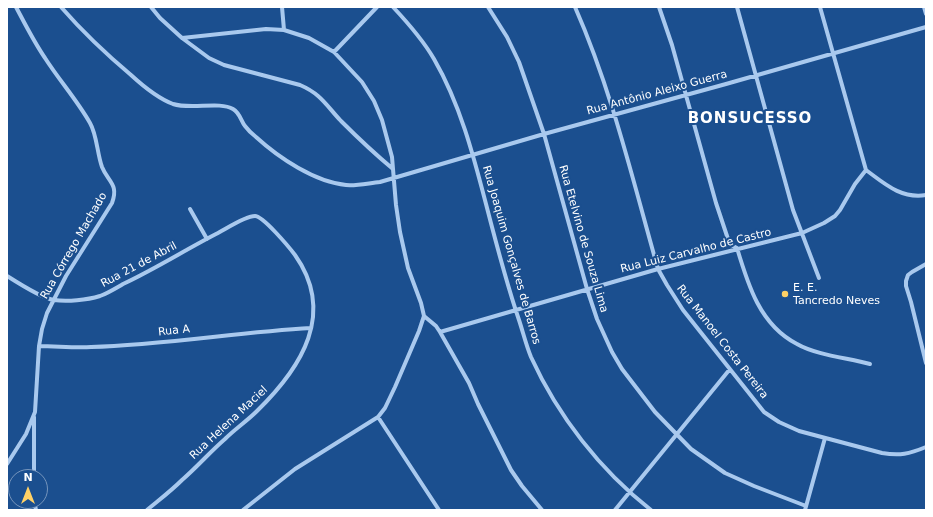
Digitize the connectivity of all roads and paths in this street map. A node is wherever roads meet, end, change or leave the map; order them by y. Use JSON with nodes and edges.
{"nodes":[{"id":1,"x":16,"y":7,"type":"edge"},
{"id":2,"x":61,"y":7,"type":"edge"},
{"id":3,"x":151,"y":7,"type":"edge"},
{"id":4,"x":282,"y":7,"type":"edge"},
{"id":5,"x":377,"y":7,"type":"edge"},
{"id":6,"x":393,"y":7,"type":"edge"},
{"id":7,"x":488,"y":7,"type":"edge"},
{"id":8,"x":576,"y":7,"type":"edge"},
{"id":9,"x":659,"y":7,"type":"edge"},
{"id":10,"x":737,"y":7,"type":"edge"},
{"id":11,"x":820,"y":7,"type":"edge"},
{"id":12,"x":924,"y":7,"type":"edge"},
{"id":13,"x":926,"y":14,"type":"edge"},
{"id":14,"x":926,"y":27,"type":"edge"},
{"id":15,"x":284,"y":30,"type":"junction"},
{"id":16,"x":182,"y":38,"type":"junction"},
{"id":17,"x":334,"y":52,"type":"junction"},
{"id":18,"x":833,"y":53,"type":"junction"},
{"id":19,"x":756,"y":75,"type":"junction"},
{"id":20,"x":686,"y":95,"type":"junction"},
{"id":21,"x":614,"y":115,"type":"junction"},
{"id":22,"x":544,"y":134,"type":"junction"},
{"id":23,"x":473,"y":154,"type":"junction"},
{"id":24,"x":393,"y":170,"type":"junction"},
{"id":25,"x":866,"y":170,"type":"junction"},
{"id":26,"x":393,"y":178,"type":"junction"},
{"id":27,"x":926,"y":195,"type":"edge"},
{"id":28,"x":190,"y":209,"type":"dead end"},
{"id":29,"x":255,"y":216,"type":"joint"},
{"id":30,"x":802,"y":233,"type":"junction"},
{"id":31,"x":207,"y":239,"type":"junction"},
{"id":32,"x":738,"y":248,"type":"junction"},
{"id":33,"x":926,"y":264,"type":"edge"},
{"id":34,"x":658,"y":269,"type":"junction"},
{"id":35,"x":7,"y":276,"type":"edge"},
{"id":36,"x":819,"y":278,"type":"dead end"},
{"id":37,"x":587,"y":289,"type":"junction"},
{"id":38,"x":53,"y":300,"type":"junction"},
{"id":39,"x":515,"y":309,"type":"junction"},
{"id":40,"x":424,"y":316,"type":"junction"},
{"id":41,"x":311,"y":328,"type":"junction"},
{"id":42,"x":440,"y":332,"type":"junction"},
{"id":43,"x":39,"y":346,"type":"junction"},
{"id":44,"x":925,"y":355,"type":"edge"},
{"id":45,"x":926,"y":363,"type":"edge"},
{"id":46,"x":870,"y":364,"type":"dead end"},
{"id":47,"x":730,"y":369,"type":"junction"},
{"id":48,"x":34,"y":412,"type":"junction"},
{"id":49,"x":378,"y":417,"type":"junction"},
{"id":50,"x":676,"y":435,"type":"junction"},
{"id":51,"x":825,"y":438,"type":"junction"},
{"id":52,"x":926,"y":447,"type":"edge"},
{"id":53,"x":7,"y":464,"type":"edge"},
{"id":54,"x":34,"y":469,"type":"edge"},
{"id":55,"x":630,"y":493,"type":"junction"},
{"id":56,"x":806,"y":508,"type":"edge"},
{"id":57,"x":147,"y":510,"type":"edge"},
{"id":58,"x":243,"y":510,"type":"edge"},
{"id":59,"x":439,"y":510,"type":"edge"},
{"id":60,"x":542,"y":510,"type":"edge"},
{"id":61,"x":615,"y":510,"type":"edge"},
{"id":62,"x":651,"y":510,"type":"edge"}],
"edges":[{"from":1,"to":38,"type":"street","name":"Rua Córrego Machado"},
{"from":2,"to":26,"type":"street","name":"Rua Antônio Aleixo Guerra"},
{"from":3,"to":16,"type":"street"},
{"from":4,"to":15,"type":"street"},
{"from":5,"to":17,"type":"street"},
{"from":6,"to":23,"type":"street","name":"Rua Joaquim Gonçalves de Barros"},
{"from":7,"to":22,"type":"street","name":"Rua Etelvino de Souza Lima"},
{"from":8,"to":21,"type":"street","name":"Rua Manoel Costa Pereira"},
{"from":9,"to":20,"type":"street"},
{"from":10,"to":19,"type":"street"},
{"from":11,"to":18,"type":"street"},
{"from":12,"to":13,"type":"street"},
{"from":14,"to":18,"type":"street","name":"Rua Antônio Aleixo Guerra"},
{"from":15,"to":16,"type":"street"},
{"from":15,"to":17,"type":"street"},
{"from":16,"to":24,"type":"street"},
{"from":17,"to":24,"type":"street"},
{"from":18,"to":19,"type":"street","name":"Rua Antônio Aleixo Guerra"},
{"from":18,"to":25,"type":"street"},
{"from":19,"to":20,"type":"street","name":"Rua Antônio Aleixo Guerra"},
{"from":19,"to":30,"type":"street"},
{"from":20,"to":21,"type":"street","name":"Rua Antônio Aleixo Guerra"},
{"from":20,"to":32,"type":"street"},
{"from":21,"to":22,"type":"street","name":"Rua Antônio Aleixo Guerra"},
{"from":21,"to":34,"type":"street","name":"Rua Manoel Costa Pereira"},
{"from":22,"to":23,"type":"street","name":"Rua Antônio Aleixo Guerra"},
{"from":22,"to":37,"type":"street","name":"Rua Etelvino de Souza Lima"},
{"from":23,"to":26,"type":"street","name":"Rua Antônio Aleixo Guerra"},
{"from":23,"to":39,"type":"street","name":"Rua Joaquim Gonçalves de Barros"},
{"from":24,"to":26,"type":"street"},
{"from":25,"to":27,"type":"street"},
{"from":25,"to":30,"type":"street","name":"Rua Luiz Carvalho de Castro"},
{"from":26,"to":40,"type":"street"},
{"from":28,"to":31,"type":"street"},
{"from":29,"to":31,"type":"street","name":"Rua 21 de Abril"},
{"from":29,"to":41,"type":"street","name":"Rua Helena Maciel"},
{"from":30,"to":32,"type":"street","name":"Rua Luiz Carvalho de Castro"},
{"from":30,"to":36,"type":"street"},
{"from":31,"to":38,"type":"street","name":"Rua 21 de Abril"},
{"from":32,"to":34,"type":"street","name":"Rua Luiz Carvalho de Castro"},
{"from":32,"to":46,"type":"street"},
{"from":33,"to":44,"type":"street"},
{"from":34,"to":37,"type":"street","name":"Rua Luiz Carvalho de Castro"},
{"from":34,"to":47,"type":"street","name":"Rua Manoel Costa Pereira"},
{"from":35,"to":38,"type":"street","name":"Rua 21 de Abril"},
{"from":37,"to":39,"type":"street","name":"Rua Luiz Carvalho de Castro"},
{"from":37,"to":50,"type":"street","name":"Rua Etelvino de Souza Lima"},
{"from":38,"to":43,"type":"street","name":"Rua Córrego Machado"},
{"from":39,"to":42,"type":"street","name":"Rua Luiz Carvalho de Castro"},
{"from":39,"to":55,"type":"street","name":"Rua Joaquim Gonçalves de Barros"},
{"from":40,"to":42,"type":"street"},
{"from":40,"to":49,"type":"street"},
{"from":41,"to":43,"type":"street","name":"Rua A"},
{"from":41,"to":57,"type":"street","name":"Rua Helena Maciel"},
{"from":42,"to":60,"type":"street"},
{"from":43,"to":48,"type":"street","name":"Rua Córrego Machado"},
{"from":44,"to":45,"type":"street"},
{"from":47,"to":50,"type":"street"},
{"from":47,"to":51,"type":"street","name":"Rua Manoel Costa Pereira"},
{"from":48,"to":53,"type":"street","name":"Rua Córrego Machado"},
{"from":48,"to":54,"type":"street"},
{"from":49,"to":58,"type":"street"},
{"from":49,"to":59,"type":"street"},
{"from":50,"to":55,"type":"street"},
{"from":50,"to":56,"type":"street","name":"Rua Etelvino de Souza Lima"},
{"from":51,"to":52,"type":"street","name":"Rua Manoel Costa Pereira"},
{"from":51,"to":56,"type":"street"},
{"from":55,"to":61,"type":"street"},
{"from":55,"to":62,"type":"street","name":"Rua Joaquim Gonçalves de Barros"}]}
